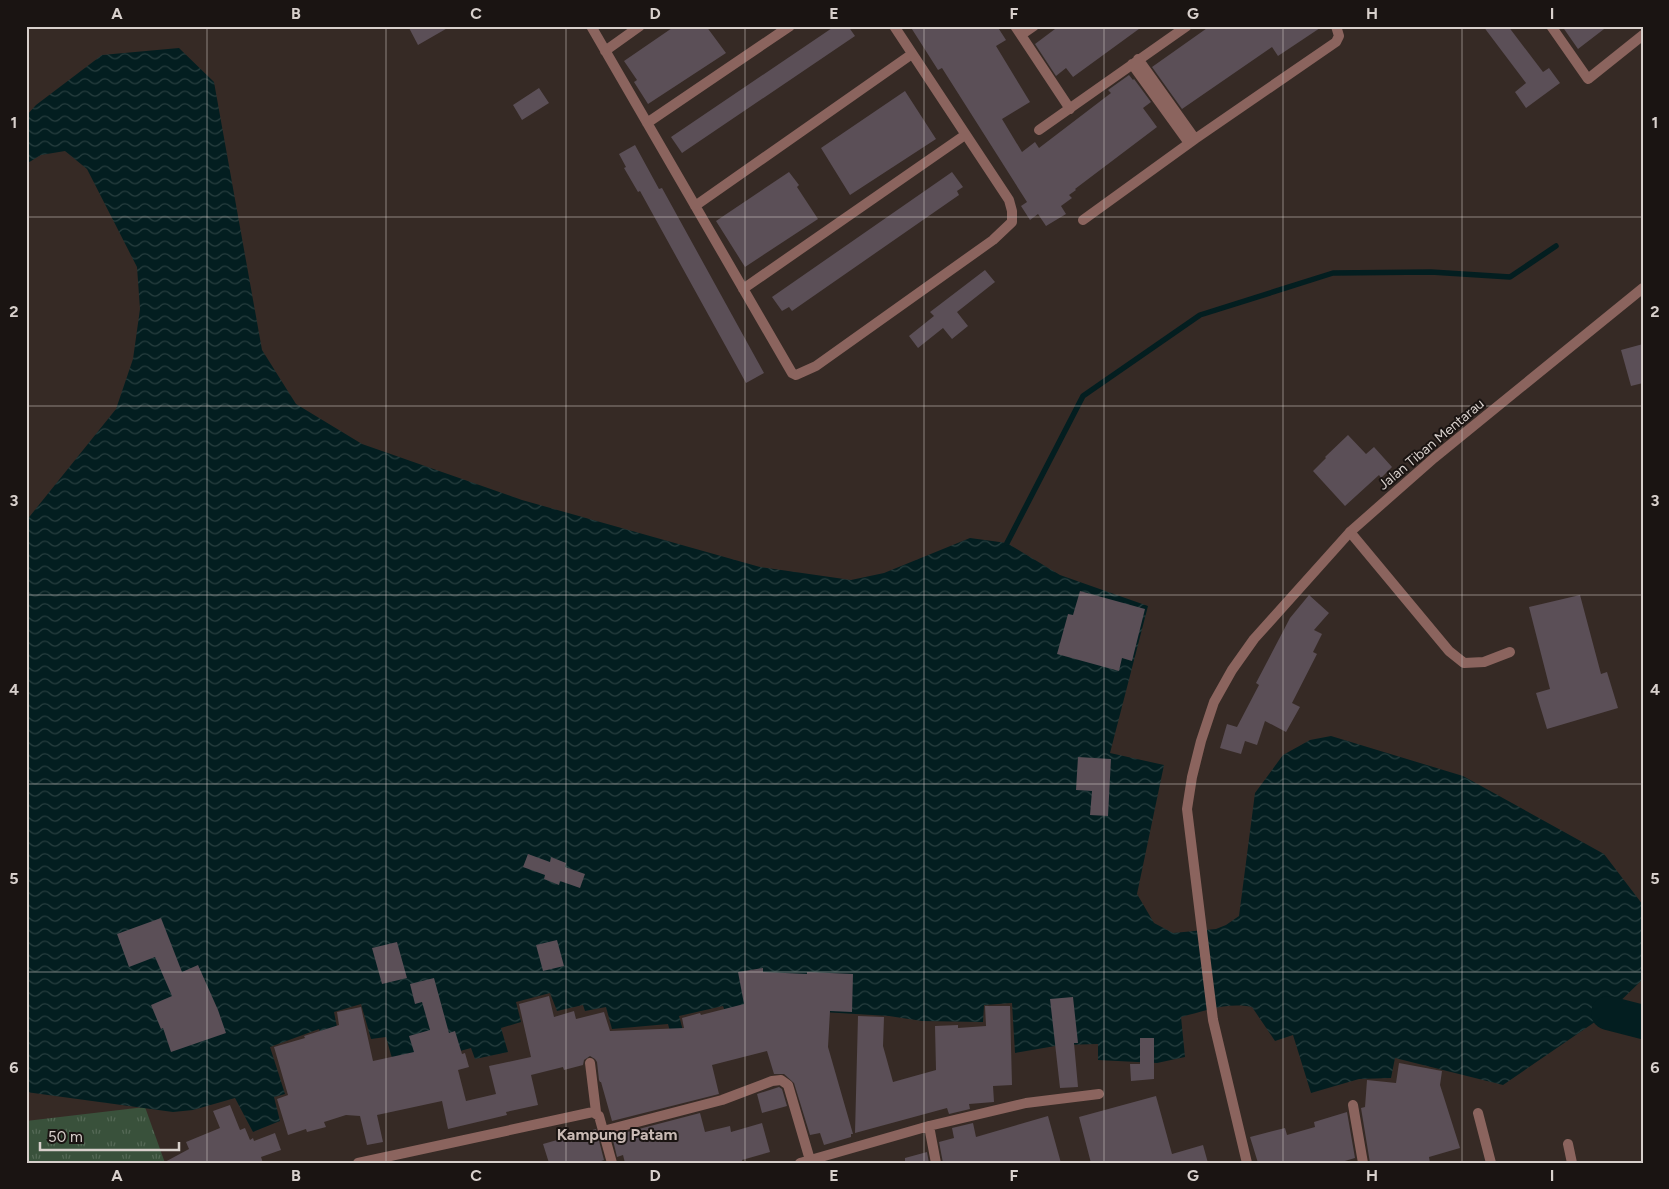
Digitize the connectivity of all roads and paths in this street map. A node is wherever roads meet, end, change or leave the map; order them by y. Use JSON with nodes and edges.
{"nodes":[{"id":1,"x":591,"y":26,"type":"edge"},
{"id":2,"x":640,"y":26,"type":"edge"},
{"id":3,"x":790,"y":26,"type":"edge"},
{"id":4,"x":894,"y":26,"type":"edge"},
{"id":5,"x":1015,"y":26,"type":"edge"},
{"id":6,"x":1034,"y":26,"type":"edge"},
{"id":7,"x":1187,"y":26,"type":"edge"},
{"id":8,"x":1336,"y":26,"type":"edge"},
{"id":9,"x":1551,"y":26,"type":"edge"},
{"id":10,"x":1643,"y":34,"type":"edge"},
{"id":11,"x":1021,"y":35,"type":"junction"},
{"id":12,"x":605,"y":51,"type":"junction"},
{"id":13,"x":912,"y":54,"type":"junction"},
{"id":14,"x":1135,"y":62,"type":"junction"},
{"id":15,"x":1070,"y":109,"type":"junction"},
{"id":16,"x":647,"y":124,"type":"junction"},
{"id":17,"x":1039,"y":130,"type":"dead end"},
{"id":18,"x":965,"y":134,"type":"junction"},
{"id":19,"x":1192,"y":141,"type":"junction"},
{"id":20,"x":695,"y":206,"type":"junction"},
{"id":21,"x":1084,"y":220,"type":"dead end"},
{"id":22,"x":1643,"y":288,"type":"edge"},
{"id":23,"x":744,"y":289,"type":"junction"},
{"id":24,"x":1350,"y":532,"type":"junction"},
{"id":25,"x":1510,"y":652,"type":"dead end"},
{"id":26,"x":590,"y":1063,"type":"dead end"},
{"id":27,"x":1099,"y":1094,"type":"dead end"},
{"id":28,"x":1354,"y":1105,"type":"dead end"},
{"id":29,"x":596,"y":1112,"type":"junction"},
{"id":30,"x":1478,"y":1113,"type":"dead end"},
{"id":31,"x":929,"y":1126,"type":"junction"},
{"id":32,"x":603,"y":1131,"type":"junction"},
{"id":33,"x":1568,"y":1144,"type":"dead end"},
{"id":34,"x":805,"y":1161,"type":"edge"},
{"id":35,"x":1246,"y":1162,"type":"edge"},
{"id":36,"x":358,"y":1163,"type":"edge"},
{"id":37,"x":612,"y":1163,"type":"edge"},
{"id":38,"x":936,"y":1163,"type":"edge"},
{"id":39,"x":1363,"y":1163,"type":"edge"},
{"id":40,"x":1491,"y":1163,"type":"edge"},
{"id":41,"x":1572,"y":1163,"type":"edge"}],
"edges":[{"from":1,"to":12,"type":"street"},
{"from":2,"to":12,"type":"street"},
{"from":3,"to":16,"type":"street"},
{"from":4,"to":13,"type":"street"},
{"from":5,"to":11,"type":"street"},
{"from":6,"to":11,"type":"street"},
{"from":7,"to":14,"type":"street"},
{"from":8,"to":19,"type":"street"},
{"from":9,"to":10,"type":"street"},
{"from":11,"to":15,"type":"street"},
{"from":12,"to":16,"type":"street"},
{"from":13,"to":18,"type":"street"},
{"from":13,"to":20,"type":"street"},
{"from":14,"to":15,"type":"street"},
{"from":14,"to":19,"type":"street"},
{"from":15,"to":17,"type":"street"},
{"from":16,"to":20,"type":"street"},
{"from":18,"to":23,"type":"street"},
{"from":18,"to":23,"type":"street"},
{"from":19,"to":21,"type":"street"},
{"from":20,"to":23,"type":"street"},
{"from":22,"to":24,"type":"street","name":"Jalan Tiban Mentarau"},
{"from":24,"to":25,"type":"street"},
{"from":24,"to":35,"type":"street","name":"Jalan Tiban Mentarau"},
{"from":26,"to":29,"type":"street"},
{"from":27,"to":31,"type":"street"},
{"from":28,"to":39,"type":"street"},
{"from":29,"to":32,"type":"street"},
{"from":29,"to":36,"type":"street"},
{"from":30,"to":40,"type":"street"},
{"from":31,"to":34,"type":"street"},
{"from":31,"to":38,"type":"street"},
{"from":32,"to":34,"type":"street"},
{"from":32,"to":37,"type":"street"},
{"from":33,"to":41,"type":"street"}]}
